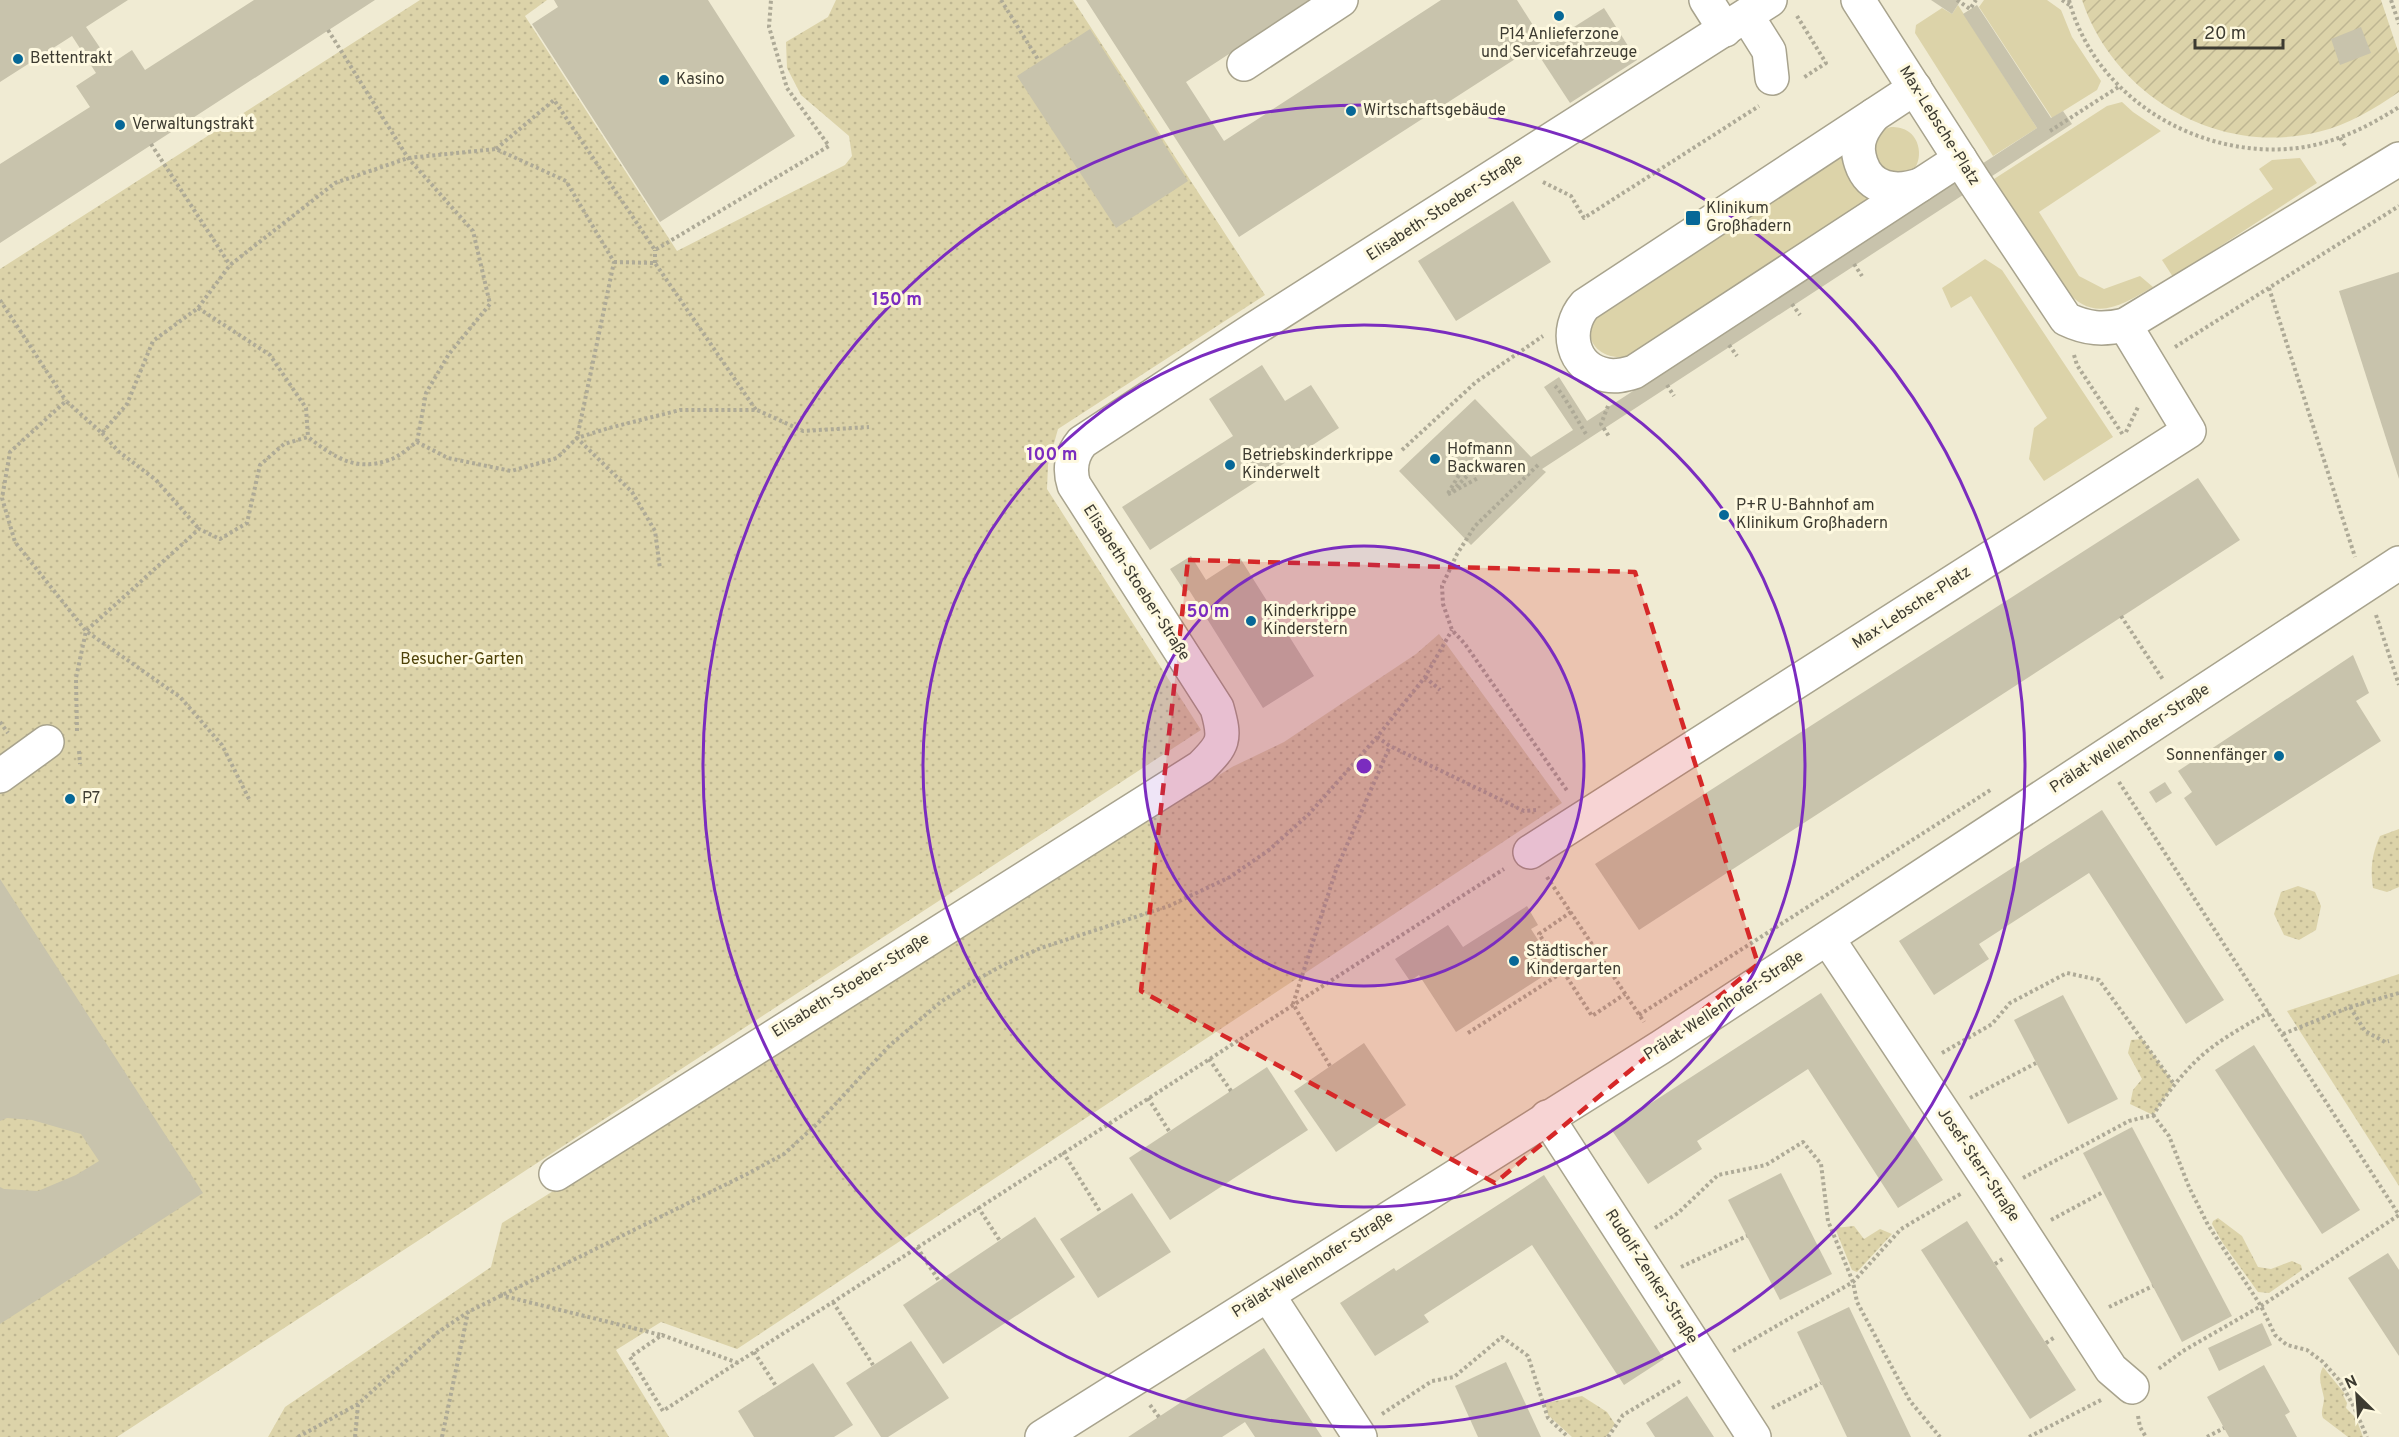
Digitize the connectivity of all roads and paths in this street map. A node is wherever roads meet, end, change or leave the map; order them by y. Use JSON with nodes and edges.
{"nodes":[{"id":1,"x":771,"y":0,"type":"edge"},
{"id":2,"x":1001,"y":0,"type":"edge"},
{"id":3,"x":1341,"y":0,"type":"edge"},
{"id":4,"x":1706,"y":0,"type":"edge"},
{"id":5,"x":1858,"y":0,"type":"edge"},
{"id":6,"x":1957,"y":0,"type":"edge"},
{"id":7,"x":1976,"y":0,"type":"edge"},
{"id":8,"x":2061,"y":0,"type":"edge"},
{"id":9,"x":2069,"y":0,"type":"edge"},
{"id":10,"x":2391,"y":0,"type":"edge"},
{"id":11,"x":2071,"y":7,"type":"junction"},
{"id":12,"x":1759,"y":14,"type":"edge"},
{"id":13,"x":2399,"y":24,"type":"edge"},
{"id":14,"x":328,"y":30,"type":"dead end"},
{"id":15,"x":1040,"y":61,"type":"dead end"},
{"id":16,"x":1244,"y":64,"type":"dead end"},
{"id":17,"x":2120,"y":86,"type":"junction"},
{"id":18,"x":1778,"y":87,"type":"junction"},
{"id":19,"x":1915,"y":88,"type":"junction"},
{"id":20,"x":2399,"y":107,"type":"edge"},
{"id":21,"x":1874,"y":115,"type":"junction"},
{"id":22,"x":2050,"y":131,"type":"dead end"},
{"id":23,"x":2340,"y":138,"type":"junction"},
{"id":24,"x":151,"y":144,"type":"dead end"},
{"id":25,"x":2346,"y":147,"type":"dead end"},
{"id":26,"x":496,"y":149,"type":"junction"},
{"id":27,"x":408,"y":158,"type":"junction"},
{"id":28,"x":1960,"y":159,"type":"junction"},
{"id":29,"x":2399,"y":159,"type":"edge"},
{"id":30,"x":1509,"y":166,"type":"junction"},
{"id":31,"x":1920,"y":185,"type":"junction"},
{"id":32,"x":2399,"y":206,"type":"edge"},
{"id":33,"x":656,"y":250,"type":"junction"},
{"id":34,"x":1852,"y":261,"type":"dead end"},
{"id":35,"x":614,"y":262,"type":"junction"},
{"id":36,"x":655,"y":263,"type":"junction"},
{"id":37,"x":230,"y":265,"type":"junction"},
{"id":38,"x":1862,"y":276,"type":"dead end"},
{"id":39,"x":2269,"y":288,"type":"junction"},
{"id":40,"x":0,"y":300,"type":"edge"},
{"id":41,"x":1790,"y":301,"type":"dead end"},
{"id":42,"x":198,"y":308,"type":"junction"},
{"id":43,"x":1800,"y":315,"type":"dead end"},
{"id":44,"x":2066,"y":320,"type":"junction"},
{"id":45,"x":2126,"y":325,"type":"junction"},
{"id":46,"x":1543,"y":335,"type":"dead end"},
{"id":47,"x":1727,"y":342,"type":"dead end"},
{"id":48,"x":1737,"y":356,"type":"dead end"},
{"id":49,"x":2153,"y":373,"type":"junction"},
{"id":50,"x":1555,"y":386,"type":"dead end"},
{"id":51,"x":66,"y":401,"type":"junction"},
{"id":52,"x":757,"y":410,"type":"junction"},
{"id":53,"x":868,"y":427,"type":"dead end"},
{"id":54,"x":102,"y":433,"type":"junction"},
{"id":55,"x":1586,"y":434,"type":"dead end"},
{"id":56,"x":308,"y":437,"type":"junction"},
{"id":57,"x":577,"y":438,"type":"junction"},
{"id":58,"x":417,"y":442,"type":"junction"},
{"id":59,"x":1402,"y":450,"type":"dead end"},
{"id":60,"x":1465,"y":465,"type":"dead end"},
{"id":61,"x":1539,"y":465,"type":"dead end"},
{"id":62,"x":1471,"y":472,"type":"dead end"},
{"id":63,"x":1478,"y":478,"type":"dead end"},
{"id":64,"x":1447,"y":495,"type":"junction"},
{"id":65,"x":199,"y":529,"type":"junction"},
{"id":66,"x":2399,"y":563,"type":"edge"},
{"id":67,"x":660,"y":569,"type":"dead end"},
{"id":68,"x":2365,"y":585,"type":"junction"},
{"id":69,"x":2121,"y":616,"type":"dead end"},
{"id":70,"x":1452,"y":630,"type":"junction"},
{"id":71,"x":86,"y":631,"type":"junction"},
{"id":72,"x":1425,"y":677,"type":"junction"},
{"id":73,"x":2399,"y":685,"type":"edge"},
{"id":74,"x":1440,"y":690,"type":"dead end"},
{"id":75,"x":2180,"y":706,"type":"junction"},
{"id":76,"x":77,"y":722,"type":"dead end"},
{"id":77,"x":1377,"y":737,"type":"junction"},
{"id":78,"x":47,"y":742,"type":"dead end"},
{"id":79,"x":1390,"y":746,"type":"junction"},
{"id":80,"x":2103,"y":756,"type":"junction"},
{"id":81,"x":0,"y":776,"type":"edge"},
{"id":82,"x":1572,"y":798,"type":"dead end"},
{"id":83,"x":249,"y":799,"type":"dead end"},
{"id":84,"x":1546,"y":810,"type":"dead end"},
{"id":85,"x":1524,"y":811,"type":"junction"},
{"id":86,"x":1530,"y":852,"type":"junction"},
{"id":87,"x":1571,"y":912,"type":"junction"},
{"id":88,"x":1828,"y":939,"type":"junction"},
{"id":89,"x":1563,"y":972,"type":"junction"},
{"id":90,"x":2399,"y":993,"type":"edge"},
{"id":91,"x":1625,"y":994,"type":"junction"},
{"id":92,"x":1293,"y":1004,"type":"junction"},
{"id":93,"x":2350,"y":1008,"type":"junction"},
{"id":94,"x":2269,"y":1012,"type":"junction"},
{"id":95,"x":1468,"y":1033,"type":"dead end"},
{"id":96,"x":2283,"y":1034,"type":"junction"},
{"id":97,"x":2389,"y":1041,"type":"dead end"},
{"id":98,"x":1661,"y":1047,"type":"junction"},
{"id":99,"x":1209,"y":1059,"type":"junction"},
{"id":100,"x":1330,"y":1066,"type":"dead end"},
{"id":101,"x":1915,"y":1068,"type":"junction"},
{"id":102,"x":2174,"y":1084,"type":"junction"},
{"id":103,"x":1231,"y":1091,"type":"dead end"},
{"id":104,"x":1148,"y":1098,"type":"junction"},
{"id":105,"x":2153,"y":1115,"type":"junction"},
{"id":106,"x":1547,"y":1117,"type":"junction"},
{"id":107,"x":1169,"y":1131,"type":"dead end"},
{"id":108,"x":1063,"y":1152,"type":"junction"},
{"id":109,"x":556,"y":1174,"type":"dead end"},
{"id":110,"x":1992,"y":1185,"type":"junction"},
{"id":111,"x":2103,"y":1192,"type":"dead end"},
{"id":112,"x":978,"y":1207,"type":"junction"},
{"id":113,"x":1101,"y":1213,"type":"dead end"},
{"id":114,"x":2024,"y":1235,"type":"junction"},
{"id":115,"x":1747,"y":1236,"type":"dead end"},
{"id":116,"x":1000,"y":1241,"type":"dead end"},
{"id":117,"x":1629,"y":1244,"type":"junction"},
{"id":118,"x":917,"y":1247,"type":"junction"},
{"id":119,"x":1653,"y":1280,"type":"junction"},
{"id":120,"x":939,"y":1281,"type":"dead end"},
{"id":121,"x":1852,"y":1282,"type":"junction"},
{"id":122,"x":2153,"y":1286,"type":"dead end"},
{"id":123,"x":1268,"y":1294,"type":"junction"},
{"id":124,"x":500,"y":1295,"type":"junction"},
{"id":125,"x":832,"y":1302,"type":"junction"},
{"id":126,"x":2261,"y":1306,"type":"junction"},
{"id":127,"x":468,"y":1312,"type":"junction"},
{"id":128,"x":2080,"y":1322,"type":"junction"},
{"id":129,"x":662,"y":1335,"type":"junction"},
{"id":130,"x":754,"y":1352,"type":"junction"},
{"id":131,"x":738,"y":1363,"type":"junction"},
{"id":132,"x":873,"y":1365,"type":"dead end"},
{"id":133,"x":1708,"y":1366,"type":"junction"},
{"id":134,"x":1821,"y":1383,"type":"dead end"},
{"id":135,"x":776,"y":1386,"type":"dead end"},
{"id":136,"x":2132,"y":1387,"type":"junction"},
{"id":137,"x":358,"y":1404,"type":"junction"},
{"id":138,"x":2224,"y":1428,"type":"dead end"},
{"id":139,"x":1749,"y":1429,"type":"edge"},
{"id":140,"x":1358,"y":1434,"type":"edge"},
{"id":141,"x":298,"y":1437,"type":"edge"},
{"id":142,"x":355,"y":1437,"type":"edge"},
{"id":143,"x":442,"y":1437,"type":"edge"},
{"id":144,"x":1042,"y":1437,"type":"edge"},
{"id":145,"x":1568,"y":1437,"type":"edge"},
{"id":146,"x":1608,"y":1437,"type":"edge"},
{"id":147,"x":1940,"y":1437,"type":"edge"},
{"id":148,"x":2029,"y":1437,"type":"edge"},
{"id":149,"x":2207,"y":1437,"type":"edge"},
{"id":150,"x":2367,"y":1437,"type":"edge"}],
"edges":[{"from":1,"to":33,"type":"path"},
{"from":2,"to":15,"type":"path"},
{"from":3,"to":16,"type":"street"},
{"from":4,"to":12,"type":"street"},
{"from":5,"to":19,"type":"street","name":"Max-Lebsche-Platz"},
{"from":6,"to":7,"type":"path"},
{"from":8,"to":11,"type":"path"},
{"from":9,"to":11,"type":"path"},
{"from":10,"to":13,"type":"path"},
{"from":11,"to":17,"type":"path"},
{"from":12,"to":18,"type":"street"},
{"from":12,"to":18,"type":"path"},
{"from":12,"to":30,"type":"street","name":"Elisabeth-Stoeber-Straße"},
{"from":14,"to":27,"type":"path"},
{"from":17,"to":22,"type":"path"},
{"from":17,"to":23,"type":"path"},
{"from":18,"to":30,"type":"path"},
{"from":19,"to":21,"type":"street"},
{"from":19,"to":28,"type":"street","name":"Max-Lebsche-Platz"},
{"from":20,"to":23,"type":"path"},
{"from":21,"to":31,"type":"street"},
{"from":21,"to":31,"type":"street"},
{"from":23,"to":25,"type":"path"},
{"from":24,"to":37,"type":"path"},
{"from":26,"to":27,"type":"path"},
{"from":26,"to":33,"type":"path"},
{"from":26,"to":35,"type":"path"},
{"from":27,"to":37,"type":"path"},
{"from":27,"to":58,"type":"path"},
{"from":28,"to":31,"type":"street"},
{"from":28,"to":44,"type":"street","name":"Max-Lebsche-Platz"},
{"from":29,"to":45,"type":"street"},
{"from":30,"to":109,"type":"street","name":"Elisabeth-Stoeber-Straße"},
{"from":32,"to":39,"type":"path"},
{"from":33,"to":36,"type":"path"},
{"from":34,"to":38,"type":"path"},
{"from":35,"to":36,"type":"path"},
{"from":35,"to":57,"type":"path"},
{"from":36,"to":52,"type":"path"},
{"from":37,"to":42,"type":"path"},
{"from":39,"to":49,"type":"path"},
{"from":39,"to":68,"type":"path"},
{"from":40,"to":51,"type":"path"},
{"from":41,"to":43,"type":"path"},
{"from":42,"to":54,"type":"path"},
{"from":42,"to":56,"type":"path"},
{"from":44,"to":45,"type":"street"},
{"from":44,"to":49,"type":"path"},
{"from":45,"to":49,"type":"street","name":"Max-Lebsche-Platz"},
{"from":46,"to":59,"type":"path"},
{"from":47,"to":48,"type":"path"},
{"from":49,"to":86,"type":"street","name":"Max-Lebsche-Platz"},
{"from":50,"to":55,"type":"path"},
{"from":51,"to":54,"type":"path"},
{"from":51,"to":71,"type":"path"},
{"from":52,"to":53,"type":"path"},
{"from":52,"to":57,"type":"path"},
{"from":54,"to":65,"type":"path"},
{"from":56,"to":58,"type":"path"},
{"from":56,"to":65,"type":"path"},
{"from":57,"to":58,"type":"path"},
{"from":57,"to":67,"type":"path"},
{"from":60,"to":64,"type":"path"},
{"from":61,"to":70,"type":"path"},
{"from":62,"to":64,"type":"path"},
{"from":63,"to":64,"type":"path"},
{"from":65,"to":71,"type":"path"},
{"from":66,"to":68,"type":"street","name":"Prälat-Wellenhofer-Straße"},
{"from":68,"to":73,"type":"path"},
{"from":68,"to":75,"type":"street","name":"Prälat-Wellenhofer-Straße"},
{"from":69,"to":75,"type":"path"},
{"from":70,"to":72,"type":"path"},
{"from":70,"to":82,"type":"path"},
{"from":71,"to":76,"type":"path"},
{"from":71,"to":83,"type":"path"},
{"from":72,"to":74,"type":"path"},
{"from":72,"to":77,"type":"path"},
{"from":75,"to":80,"type":"street","name":"Prälat-Wellenhofer-Straße"},
{"from":77,"to":79,"type":"path"},
{"from":77,"to":124,"type":"path"},
{"from":78,"to":81,"type":"street"},
{"from":79,"to":85,"type":"path"},
{"from":79,"to":92,"type":"path"},
{"from":80,"to":88,"type":"street","name":"Prälat-Wellenhofer-Straße"},
{"from":80,"to":94,"type":"path"},
{"from":84,"to":85,"type":"path"},
{"from":85,"to":86,"type":"path"},
{"from":86,"to":87,"type":"path"},
{"from":86,"to":92,"type":"path"},
{"from":87,"to":89,"type":"path"},
{"from":87,"to":91,"type":"path"},
{"from":88,"to":98,"type":"street","name":"Prälat-Wellenhofer-Straße"},
{"from":88,"to":101,"type":"street","name":"Josef-Sterr-Straße"},
{"from":89,"to":91,"type":"path"},
{"from":89,"to":95,"type":"path"},
{"from":90,"to":93,"type":"path"},
{"from":91,"to":98,"type":"path"},
{"from":92,"to":99,"type":"path"},
{"from":92,"to":100,"type":"path"},
{"from":93,"to":96,"type":"path"},
{"from":93,"to":97,"type":"path"},
{"from":94,"to":96,"type":"path"},
{"from":94,"to":102,"type":"path"},
{"from":96,"to":126,"type":"path"},
{"from":98,"to":106,"type":"street","name":"Prälat-Wellenhofer-Straße"},
{"from":99,"to":103,"type":"path"},
{"from":99,"to":104,"type":"path"},
{"from":101,"to":102,"type":"path"},
{"from":101,"to":110,"type":"street","name":"Josef-Sterr-Straße"},
{"from":102,"to":105,"type":"path"},
{"from":104,"to":107,"type":"path"},
{"from":104,"to":108,"type":"path"},
{"from":105,"to":110,"type":"path"},
{"from":105,"to":126,"type":"path"},
{"from":106,"to":117,"type":"street","name":"Rudolf-Zenker-Straße"},
{"from":106,"to":123,"type":"street","name":"Prälat-Wellenhofer-Straße"},
{"from":108,"to":112,"type":"path"},
{"from":108,"to":113,"type":"path"},
{"from":110,"to":114,"type":"street","name":"Josef-Sterr-Straße"},
{"from":110,"to":121,"type":"path"},
{"from":111,"to":114,"type":"path"},
{"from":112,"to":116,"type":"path"},
{"from":112,"to":118,"type":"path"},
{"from":114,"to":128,"type":"street","name":"Josef-Sterr-Straße"},
{"from":115,"to":119,"type":"path"},
{"from":117,"to":119,"type":"street","name":"Rudolf-Zenker-Straße"},
{"from":117,"to":121,"type":"path"},
{"from":118,"to":120,"type":"path"},
{"from":118,"to":125,"type":"path"},
{"from":119,"to":133,"type":"street","name":"Rudolf-Zenker-Straße"},
{"from":121,"to":133,"type":"path"},
{"from":121,"to":147,"type":"path"},
{"from":122,"to":128,"type":"path"},
{"from":123,"to":140,"type":"street"},
{"from":123,"to":144,"type":"street","name":"Prälat-Wellenhofer-Straße"},
{"from":124,"to":127,"type":"path"},
{"from":124,"to":129,"type":"path"},
{"from":125,"to":130,"type":"path"},
{"from":125,"to":132,"type":"path"},
{"from":126,"to":136,"type":"path"},
{"from":126,"to":150,"type":"path"},
{"from":127,"to":137,"type":"path"},
{"from":127,"to":143,"type":"path"},
{"from":128,"to":136,"type":"street","name":"Josef-Sterr-Straße"},
{"from":129,"to":131,"type":"path"},
{"from":129,"to":131,"type":"path"},
{"from":130,"to":131,"type":"path"},
{"from":130,"to":135,"type":"path"},
{"from":133,"to":139,"type":"street","name":"Rudolf-Zenker-Straße"},
{"from":133,"to":146,"type":"path"},
{"from":134,"to":139,"type":"path"},
{"from":136,"to":148,"type":"path"},
{"from":137,"to":141,"type":"path"},
{"from":137,"to":142,"type":"path"},
{"from":138,"to":149,"type":"path"},
{"from":140,"to":145,"type":"path"}]}
